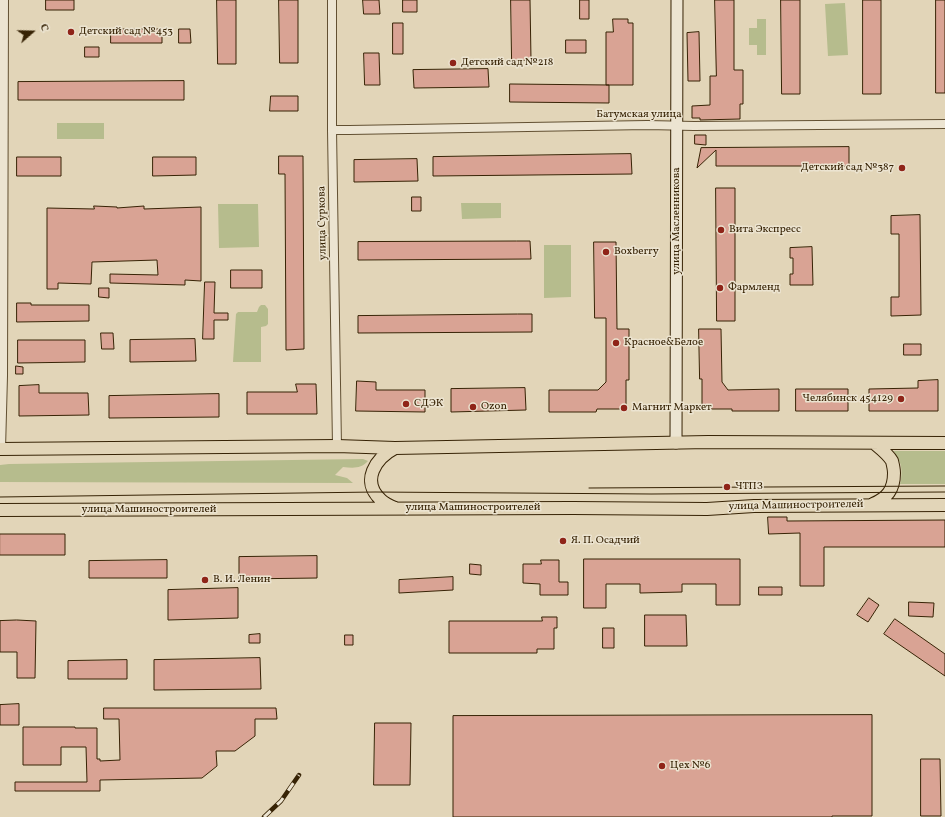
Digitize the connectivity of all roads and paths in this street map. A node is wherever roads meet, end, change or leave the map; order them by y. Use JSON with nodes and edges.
{"nodes":[{"id":1,"x":4,"y":0,"type":"edge"},
{"id":2,"x":332,"y":0,"type":"edge"},
{"id":3,"x":677,"y":0,"type":"edge"},
{"id":4,"x":945,"y":124,"type":"edge"},
{"id":5,"x":677,"y":126,"type":"junction"},
{"id":6,"x":332,"y":130,"type":"junction"},
{"id":7,"x":676,"y":443,"type":"junction"},
{"id":8,"x":874,"y":443,"type":"junction"},
{"id":9,"x":945,"y":443,"type":"edge"},
{"id":10,"x":337,"y":446,"type":"junction"},
{"id":11,"x":395,"y":448,"type":"junction"},
{"id":12,"x":1,"y":449,"type":"edge"},
{"id":13,"x":872,"y":505,"type":"junction"},
{"id":14,"x":945,"y":505,"type":"edge"},
{"id":15,"x":395,"y":508,"type":"junction"},
{"id":16,"x":0,"y":510,"type":"edge"}],
"edges":[{"from":1,"to":12,"type":"street"},
{"from":2,"to":6,"type":"street","name":"улица Суркова"},
{"from":3,"to":5,"type":"street","name":"улица Масленникова"},
{"from":4,"to":5,"type":"street","name":"Батумская улица"},
{"from":5,"to":6,"type":"street","name":"Батумская улица"},
{"from":5,"to":7,"type":"street","name":"улица Масленникова"},
{"from":6,"to":10,"type":"street","name":"улица Суркова"},
{"from":7,"to":8,"type":"main road"},
{"from":7,"to":11,"type":"main road"},
{"from":8,"to":9,"type":"main road"},
{"from":8,"to":13,"type":"main road"},
{"from":10,"to":11,"type":"main road"},
{"from":10,"to":12,"type":"main road"},
{"from":11,"to":15,"type":"main road"},
{"from":13,"to":14,"type":"main road","name":"улица Машиностроителей"},
{"from":13,"to":15,"type":"main road","name":"улица Машиностроителей"},
{"from":15,"to":16,"type":"main road","name":"улица Машиностроителей"}]}
